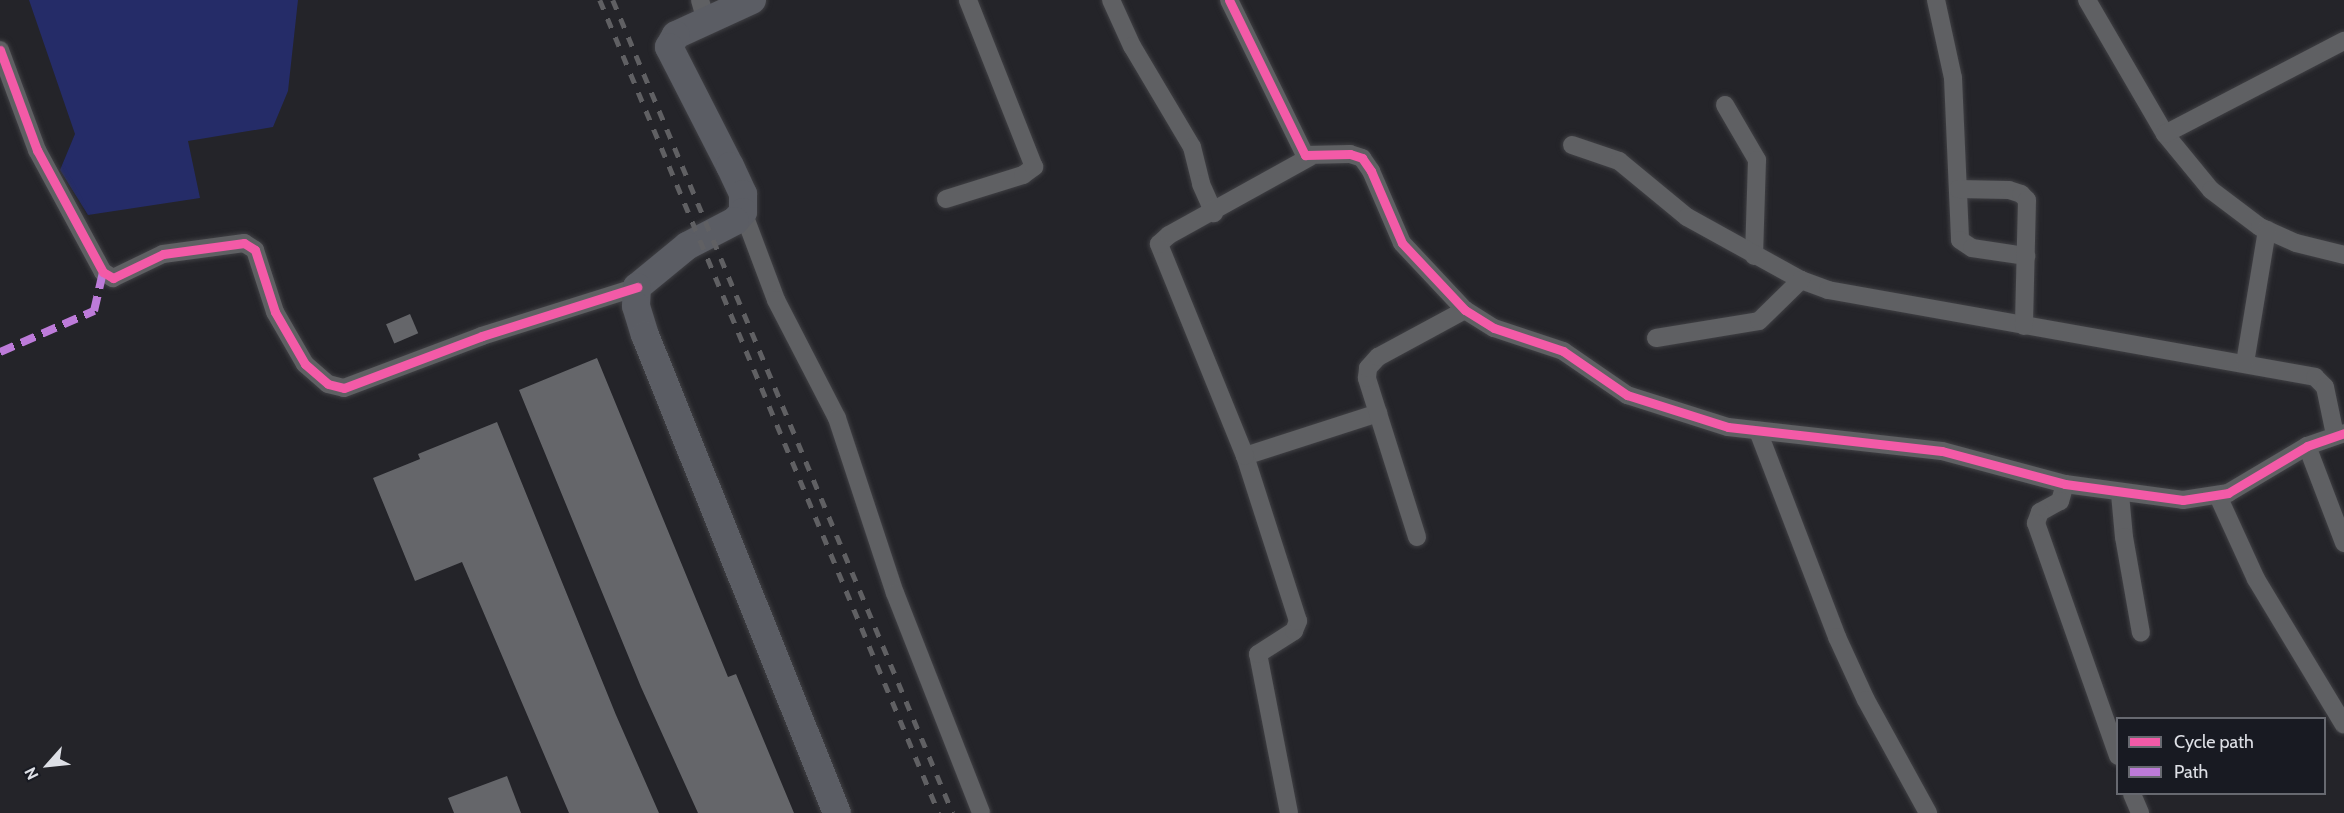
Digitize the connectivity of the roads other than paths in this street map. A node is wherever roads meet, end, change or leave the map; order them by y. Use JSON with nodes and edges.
{"nodes":[{"id":1,"x":752,"y":0,"type":"edge"},
{"id":2,"x":968,"y":0,"type":"edge"},
{"id":3,"x":1110,"y":0,"type":"edge"},
{"id":4,"x":1229,"y":0,"type":"edge"},
{"id":5,"x":1936,"y":0,"type":"edge"},
{"id":6,"x":2087,"y":0,"type":"edge"},
{"id":7,"x":703,"y":10,"type":"edge"},
{"id":8,"x":2344,"y":41,"type":"edge"},
{"id":9,"x":0,"y":50,"type":"edge"},
{"id":10,"x":1725,"y":105,"type":"dead end"},
{"id":11,"x":2165,"y":134,"type":"junction"},
{"id":12,"x":1572,"y":145,"type":"dead end"},
{"id":13,"x":1310,"y":157,"type":"junction"},
{"id":14,"x":1958,"y":189,"type":"junction"},
{"id":15,"x":946,"y":199,"type":"dead end"},
{"id":16,"x":743,"y":212,"type":"junction"},
{"id":17,"x":1214,"y":213,"type":"junction"},
{"id":18,"x":2267,"y":230,"type":"junction"},
{"id":19,"x":2344,"y":255,"type":"edge"},
{"id":20,"x":1754,"y":256,"type":"junction"},
{"id":21,"x":2026,"y":256,"type":"junction"},
{"id":22,"x":1801,"y":280,"type":"junction"},
{"id":23,"x":637,"y":287,"type":"junction"},
{"id":24,"x":1465,"y":310,"type":"junction"},
{"id":25,"x":2024,"y":326,"type":"junction"},
{"id":26,"x":1656,"y":338,"type":"dead end"},
{"id":27,"x":2245,"y":363,"type":"junction"},
{"id":28,"x":1378,"y":413,"type":"junction"},
{"id":29,"x":1758,"y":431,"type":"junction"},
{"id":30,"x":2340,"y":434,"type":"edge"},
{"id":31,"x":2307,"y":446,"type":"junction"},
{"id":32,"x":1245,"y":456,"type":"junction"},
{"id":33,"x":2065,"y":484,"type":"junction"},
{"id":34,"x":2120,"y":494,"type":"junction"},
{"id":35,"x":2218,"y":496,"type":"junction"},
{"id":36,"x":1418,"y":537,"type":"dead end"},
{"id":37,"x":2344,"y":543,"type":"edge"},
{"id":38,"x":2141,"y":633,"type":"dead end"},
{"id":39,"x":2344,"y":725,"type":"edge"},
{"id":40,"x":2116,"y":750,"type":"edge"},
{"id":41,"x":2132,"y":795,"type":"edge"},
{"id":42,"x":837,"y":813,"type":"edge"},
{"id":43,"x":981,"y":813,"type":"edge"},
{"id":44,"x":1289,"y":813,"type":"edge"},
{"id":45,"x":1928,"y":813,"type":"edge"},
{"id":46,"x":2140,"y":813,"type":"edge"}],
"edges":[{"from":1,"to":7,"type":"main road"},
{"from":2,"to":15,"type":"street"},
{"from":3,"to":17,"type":"street"},
{"from":4,"to":13,"type":"street"},
{"from":5,"to":14,"type":"street"},
{"from":6,"to":11,"type":"street"},
{"from":7,"to":16,"type":"main road"},
{"from":8,"to":11,"type":"street"},
{"from":9,"to":23,"type":"street"},
{"from":10,"to":20,"type":"street"},
{"from":11,"to":18,"type":"street"},
{"from":12,"to":20,"type":"street"},
{"from":13,"to":17,"type":"street"},
{"from":13,"to":24,"type":"street"},
{"from":14,"to":21,"type":"street"},
{"from":14,"to":21,"type":"street"},
{"from":16,"to":23,"type":"main road"},
{"from":16,"to":43,"type":"street"},
{"from":17,"to":32,"type":"street"},
{"from":18,"to":19,"type":"street"},
{"from":18,"to":27,"type":"street"},
{"from":20,"to":22,"type":"street"},
{"from":21,"to":25,"type":"street"},
{"from":22,"to":25,"type":"street"},
{"from":22,"to":26,"type":"street"},
{"from":23,"to":42,"type":"main road"},
{"from":24,"to":28,"type":"street"},
{"from":24,"to":29,"type":"street"},
{"from":25,"to":27,"type":"street"},
{"from":27,"to":30,"type":"street"},
{"from":28,"to":32,"type":"street"},
{"from":28,"to":36,"type":"street"},
{"from":29,"to":33,"type":"street"},
{"from":29,"to":45,"type":"street"},
{"from":30,"to":31,"type":"street"},
{"from":31,"to":35,"type":"street"},
{"from":31,"to":37,"type":"street"},
{"from":32,"to":44,"type":"street"},
{"from":33,"to":34,"type":"street"},
{"from":33,"to":40,"type":"street"},
{"from":34,"to":35,"type":"street"},
{"from":34,"to":38,"type":"street"},
{"from":35,"to":39,"type":"street"},
{"from":41,"to":46,"type":"street"}]}
